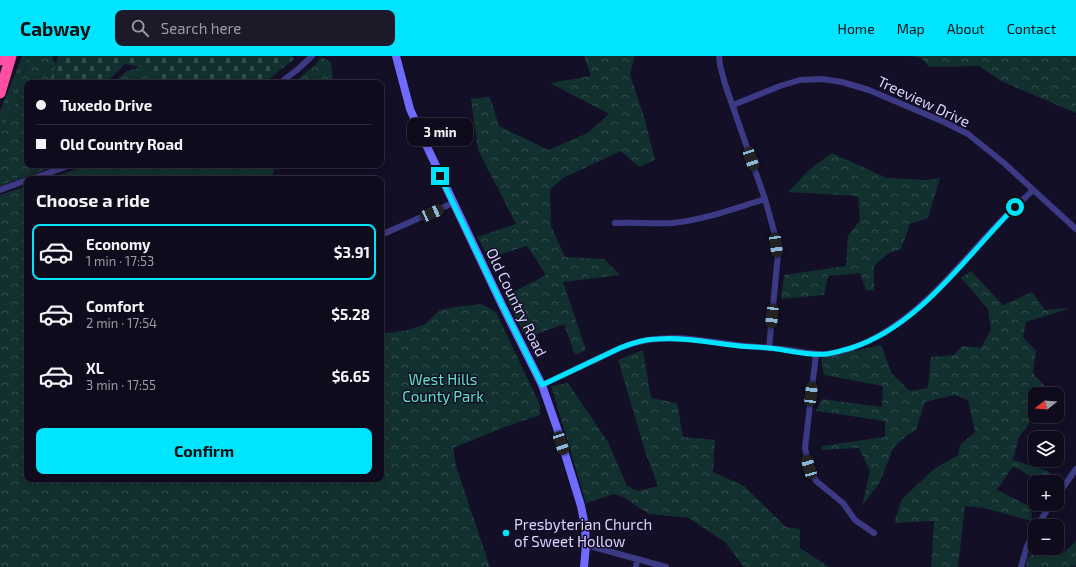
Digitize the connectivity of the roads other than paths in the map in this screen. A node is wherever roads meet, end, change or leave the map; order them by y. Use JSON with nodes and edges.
{"nodes":[{"id":1,"x":1,"y":56,"type":"edge"},
{"id":2,"x":11,"y":56,"type":"edge"},
{"id":3,"x":312,"y":56,"type":"edge"},
{"id":4,"x":396,"y":56,"type":"edge"},
{"id":5,"x":719,"y":56,"type":"edge"},
{"id":6,"x":0,"y":60,"type":"edge"},
{"id":7,"x":284,"y":80,"type":"edge"},
{"id":8,"x":0,"y":93,"type":"edge"},
{"id":9,"x":733,"y":105,"type":"junction"},
{"id":10,"x":62,"y":168,"type":"edge"},
{"id":11,"x":40,"y":176,"type":"edge"},
{"id":12,"x":24,"y":181,"type":"edge"},
{"id":13,"x":0,"y":190,"type":"edge"},
{"id":14,"x":1033,"y":190,"type":"junction"},
{"id":15,"x":765,"y":199,"type":"junction"},
{"id":16,"x":453,"y":203,"type":"junction"},
{"id":17,"x":615,"y":223,"type":"dead end"},
{"id":18,"x":1076,"y":229,"type":"edge"},
{"id":19,"x":384,"y":234,"type":"edge"},
{"id":20,"x":769,"y":348,"type":"junction"},
{"id":21,"x":816,"y":354,"type":"junction"},
{"id":22,"x":542,"y":385,"type":"junction"},
{"id":23,"x":1076,"y":469,"type":"edge"},
{"id":24,"x":1064,"y":486,"type":"edge"},
{"id":25,"x":874,"y":534,"type":"dead end"},
{"id":26,"x":1028,"y":544,"type":"edge"},
{"id":27,"x":586,"y":545,"type":"junction"},
{"id":28,"x":637,"y":559,"type":"junction"},
{"id":29,"x":584,"y":567,"type":"edge"},
{"id":30,"x":636,"y":567,"type":"edge"},
{"id":31,"x":666,"y":567,"type":"edge"},
{"id":32,"x":1021,"y":567,"type":"edge"}],
"edges":[{"from":1,"to":6,"type":"highway"},
{"from":2,"to":8,"type":"highway"},
{"from":3,"to":7,"type":"street"},
{"from":4,"to":16,"type":"main road","name":"Old Country Road"},
{"from":5,"to":9,"type":"street"},
{"from":9,"to":14,"type":"street","name":"Treeview Drive"},
{"from":9,"to":15,"type":"street"},
{"from":10,"to":11,"type":"street"},
{"from":12,"to":13,"type":"street"},
{"from":14,"to":18,"type":"street","name":"Treeview Drive"},
{"from":14,"to":21,"type":"street"},
{"from":15,"to":17,"type":"street"},
{"from":15,"to":20,"type":"street"},
{"from":16,"to":19,"type":"street"},
{"from":16,"to":22,"type":"main road","name":"Old Country Road"},
{"from":20,"to":21,"type":"street"},
{"from":20,"to":22,"type":"street"},
{"from":21,"to":25,"type":"street"},
{"from":22,"to":27,"type":"main road","name":"Old Country Road"},
{"from":23,"to":24,"type":"street"},
{"from":26,"to":32,"type":"street"},
{"from":27,"to":28,"type":"street"},
{"from":27,"to":29,"type":"main road","name":"Old Country Road"},
{"from":28,"to":30,"type":"street"},
{"from":28,"to":31,"type":"street"}]}
